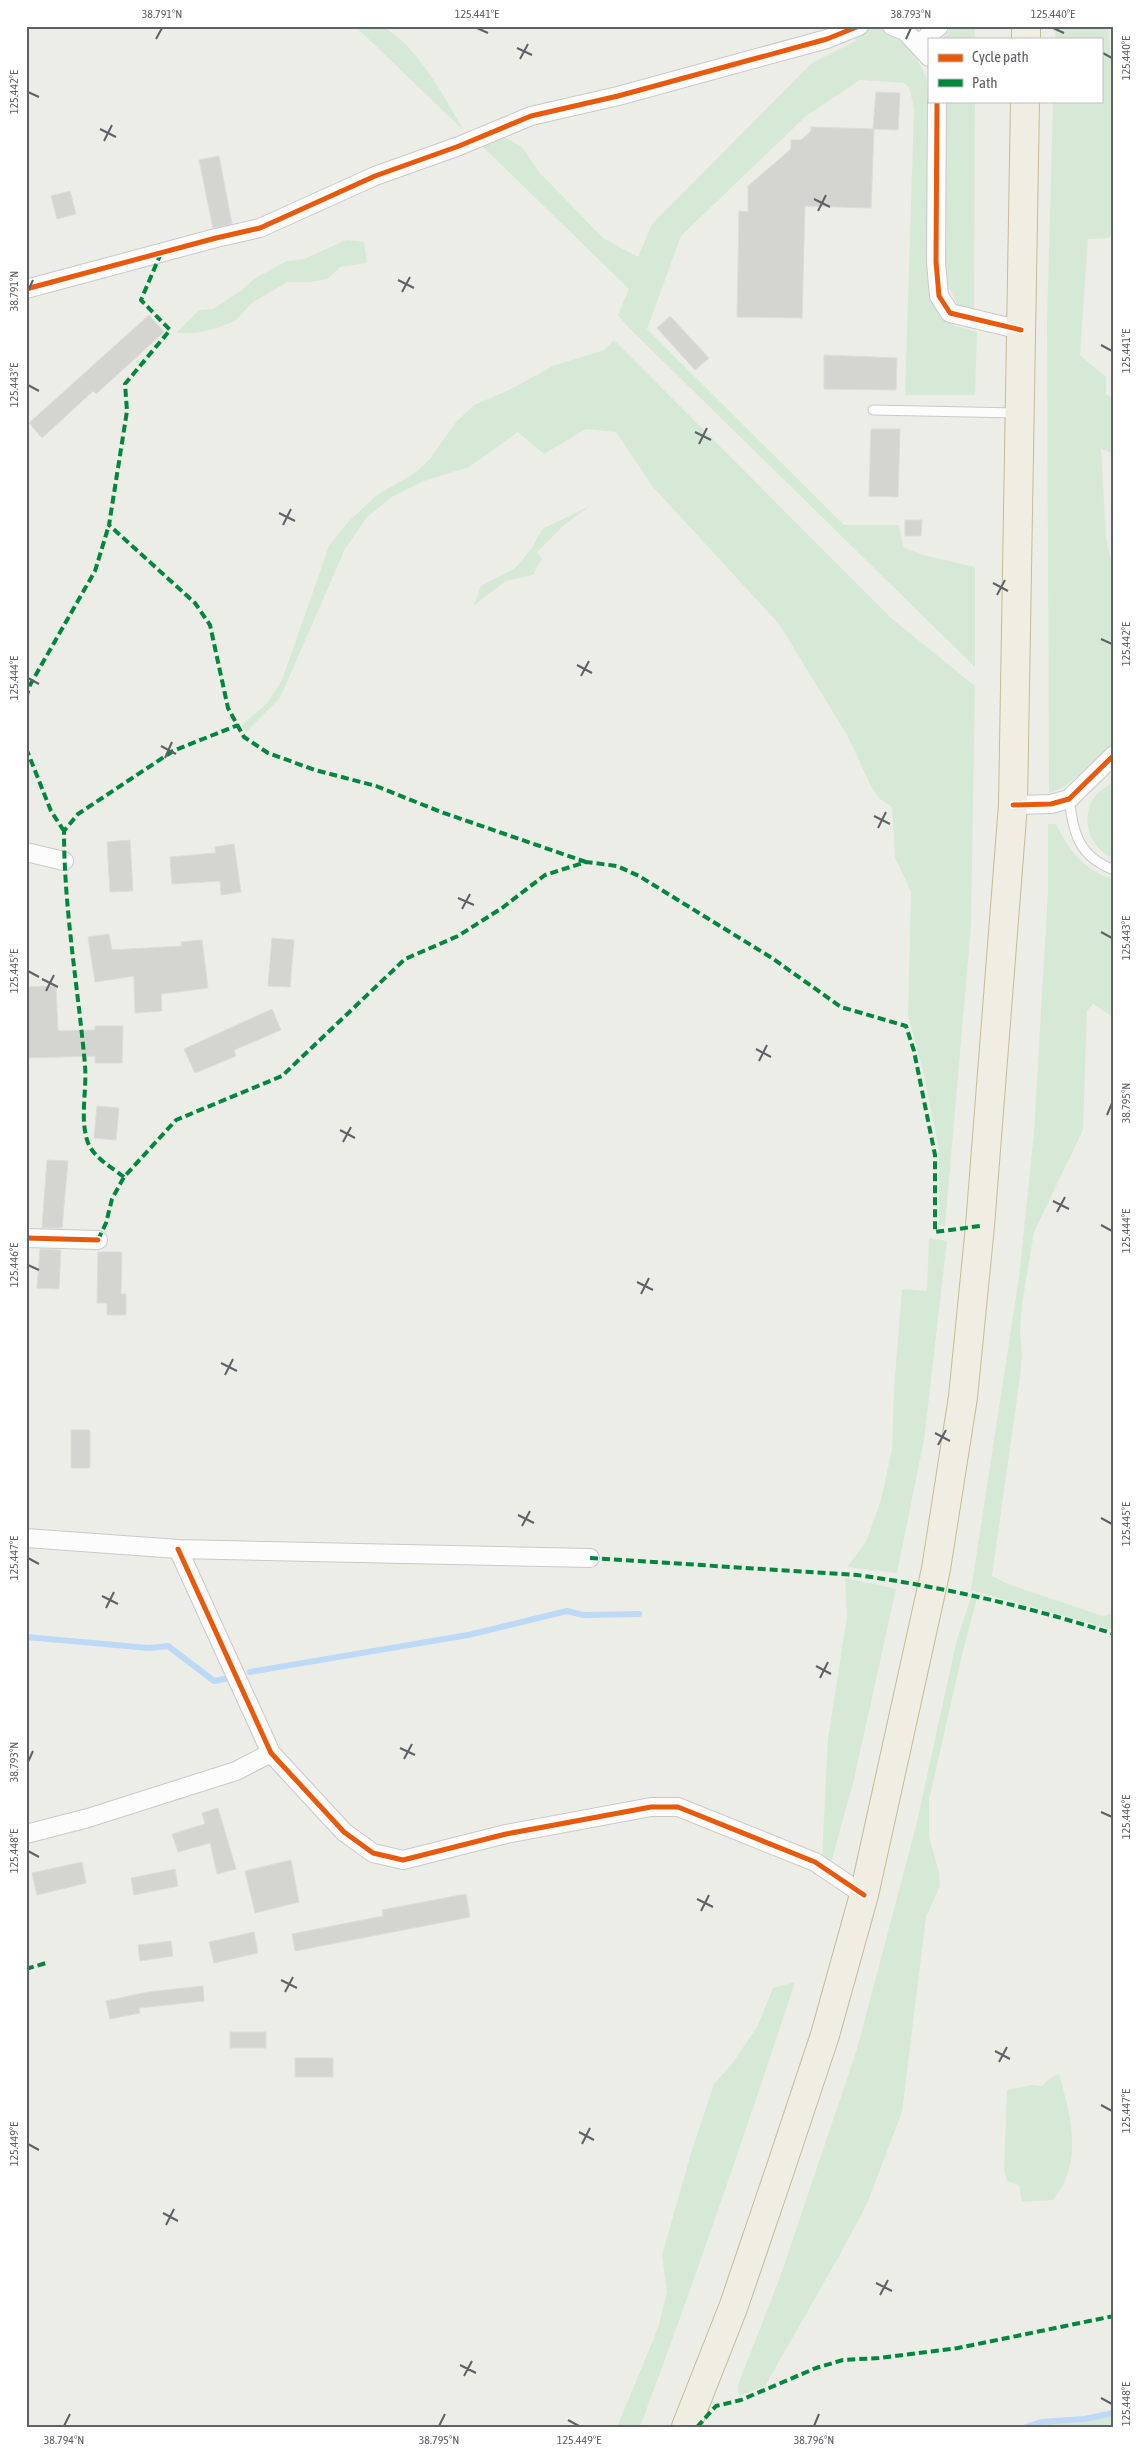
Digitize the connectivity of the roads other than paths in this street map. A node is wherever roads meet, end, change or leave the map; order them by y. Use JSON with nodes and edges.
{"nodes":[{"id":1,"x":859,"y":26,"type":"edge"},
{"id":2,"x":892,"y":26,"type":"edge"},
{"id":3,"x":939,"y":26,"type":"edge"},
{"id":4,"x":931,"y":38,"type":"edge"},
{"id":5,"x":923,"y":51,"type":"edge"},
{"id":6,"x":937,"y":102,"type":"edge"},
{"id":7,"x":1025,"y":102,"type":"edge"},
{"id":8,"x":26,"y":289,"type":"edge"},
{"id":9,"x":1021,"y":330,"type":"junction"},
{"id":10,"x":873,"y":410,"type":"dead end"},
{"id":11,"x":1019,"y":413,"type":"junction"},
{"id":12,"x":1114,"y":755,"type":"edge"},
{"id":13,"x":1069,"y":799,"type":"junction"},
{"id":14,"x":1013,"y":805,"type":"junction"},
{"id":15,"x":26,"y":852,"type":"edge"},
{"id":16,"x":64,"y":861,"type":"dead end"},
{"id":17,"x":1114,"y":870,"type":"edge"},
{"id":18,"x":26,"y":1238,"type":"edge"},
{"id":19,"x":98,"y":1240,"type":"dead end"},
{"id":20,"x":26,"y":1538,"type":"edge"},
{"id":21,"x":178,"y":1549,"type":"junction"},
{"id":22,"x":590,"y":1558,"type":"dead end"},
{"id":23,"x":271,"y":1752,"type":"junction"},
{"id":24,"x":26,"y":1834,"type":"edge"},
{"id":25,"x":864,"y":1895,"type":"junction"},
{"id":26,"x":686,"y":2427,"type":"edge"}],
"edges":[{"from":1,"to":8,"type":"street"},
{"from":2,"to":5,"type":"street"},
{"from":3,"to":4,"type":"street"},
{"from":6,"to":9,"type":"street"},
{"from":7,"to":9,"type":"highway"},
{"from":9,"to":11,"type":"highway"},
{"from":10,"to":11,"type":"lane"},
{"from":11,"to":14,"type":"highway"},
{"from":12,"to":13,"type":"street"},
{"from":13,"to":14,"type":"street"},
{"from":13,"to":17,"type":"lane"},
{"from":14,"to":25,"type":"highway"},
{"from":15,"to":16,"type":"street"},
{"from":18,"to":19,"type":"street"},
{"from":20,"to":21,"type":"street"},
{"from":21,"to":22,"type":"street"},
{"from":21,"to":23,"type":"street"},
{"from":23,"to":24,"type":"street"},
{"from":23,"to":25,"type":"street"},
{"from":25,"to":26,"type":"highway"}]}
